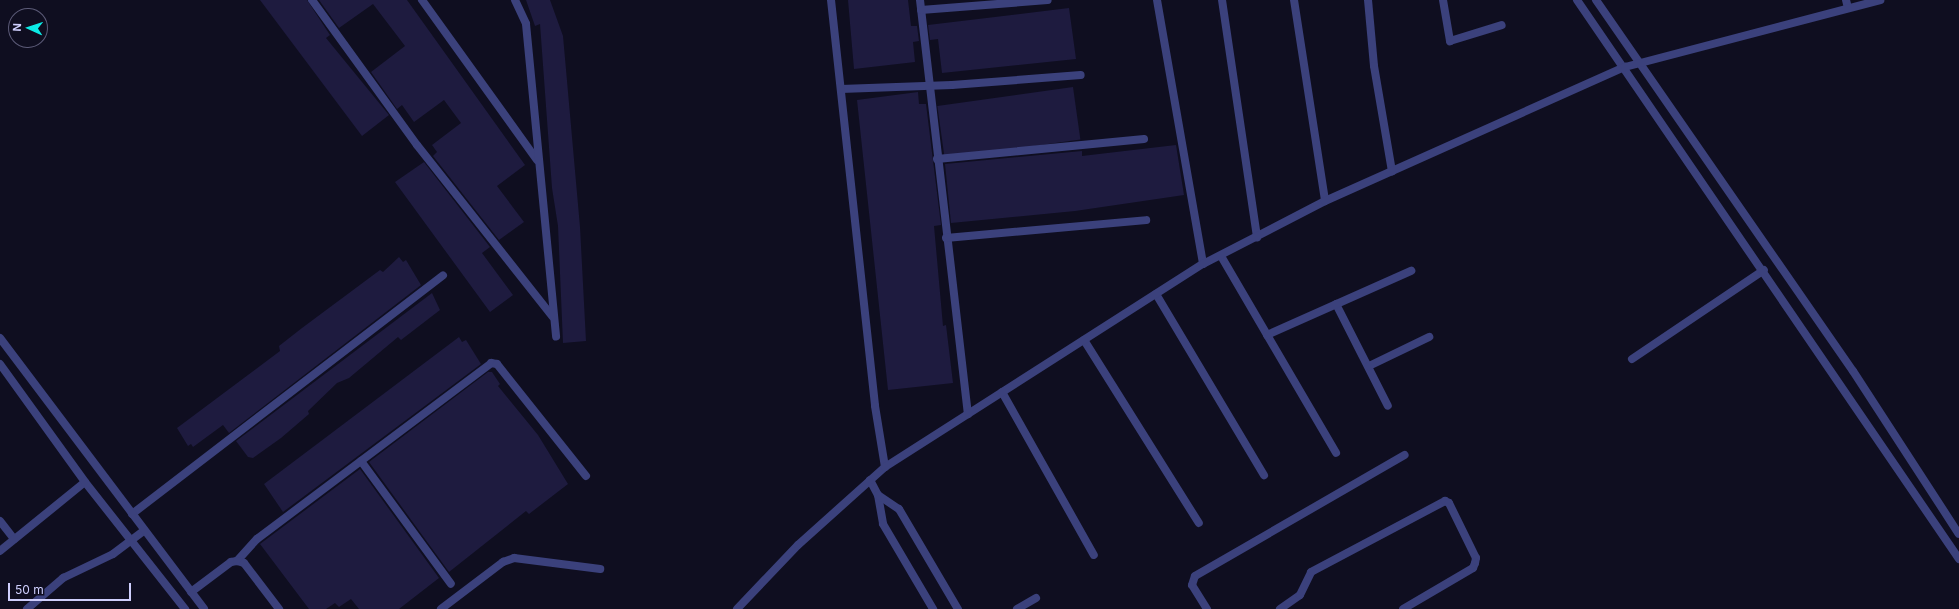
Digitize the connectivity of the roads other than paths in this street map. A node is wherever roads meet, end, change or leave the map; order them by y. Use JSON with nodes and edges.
{"nodes":[{"id":1,"x":312,"y":0,"type":"edge"},
{"id":2,"x":422,"y":0,"type":"edge"},
{"id":3,"x":515,"y":0,"type":"edge"},
{"id":4,"x":831,"y":0,"type":"edge"},
{"id":5,"x":920,"y":0,"type":"edge"},
{"id":6,"x":1048,"y":0,"type":"edge"},
{"id":7,"x":1157,"y":0,"type":"edge"},
{"id":8,"x":1222,"y":0,"type":"edge"},
{"id":9,"x":1294,"y":0,"type":"edge"},
{"id":10,"x":1368,"y":0,"type":"edge"},
{"id":11,"x":1443,"y":0,"type":"edge"},
{"id":12,"x":1577,"y":0,"type":"edge"},
{"id":13,"x":1596,"y":0,"type":"edge"},
{"id":14,"x":1880,"y":0,"type":"edge"},
{"id":15,"x":1847,"y":4,"type":"edge"},
{"id":16,"x":921,"y":10,"type":"junction"},
{"id":17,"x":1502,"y":25,"type":"dead end"},
{"id":18,"x":1641,"y":62,"type":"junction"},
{"id":19,"x":1625,"y":67,"type":"junction"},
{"id":20,"x":1081,"y":75,"type":"dead end"},
{"id":21,"x":929,"y":86,"type":"junction"},
{"id":22,"x":841,"y":89,"type":"junction"},
{"id":23,"x":1144,"y":140,"type":"dead end"},
{"id":24,"x":937,"y":159,"type":"junction"},
{"id":25,"x":537,"y":160,"type":"junction"},
{"id":26,"x":1392,"y":171,"type":"junction"},
{"id":27,"x":1325,"y":201,"type":"junction"},
{"id":28,"x":1146,"y":220,"type":"dead end"},
{"id":29,"x":1257,"y":237,"type":"junction"},
{"id":30,"x":946,"y":238,"type":"junction"},
{"id":31,"x":1221,"y":256,"type":"junction"},
{"id":32,"x":1203,"y":264,"type":"junction"},
{"id":33,"x":1764,"y":270,"type":"junction"},
{"id":34,"x":1411,"y":271,"type":"dead end"},
{"id":35,"x":443,"y":275,"type":"dead end"},
{"id":36,"x":1156,"y":294,"type":"junction"},
{"id":37,"x":1336,"y":304,"type":"junction"},
{"id":38,"x":553,"y":316,"type":"junction"},
{"id":39,"x":1267,"y":336,"type":"junction"},
{"id":40,"x":556,"y":337,"type":"dead end"},
{"id":41,"x":1429,"y":337,"type":"dead end"},
{"id":42,"x":0,"y":338,"type":"edge"},
{"id":43,"x":1084,"y":340,"type":"junction"},
{"id":44,"x":1632,"y":359,"type":"dead end"},
{"id":45,"x":0,"y":364,"type":"edge"},
{"id":46,"x":1369,"y":366,"type":"junction"},
{"id":47,"x":1002,"y":392,"type":"junction"},
{"id":48,"x":1388,"y":406,"type":"dead end"},
{"id":49,"x":968,"y":414,"type":"junction"},
{"id":50,"x":1336,"y":453,"type":"dead end"},
{"id":51,"x":1405,"y":455,"type":"dead end"},
{"id":52,"x":361,"y":461,"type":"junction"},
{"id":53,"x":885,"y":467,"type":"junction"},
{"id":54,"x":1264,"y":475,"type":"dead end"},
{"id":55,"x":586,"y":476,"type":"dead end"},
{"id":56,"x":870,"y":480,"type":"junction"},
{"id":57,"x":85,"y":482,"type":"junction"},
{"id":58,"x":878,"y":496,"type":"junction"},
{"id":59,"x":132,"y":514,"type":"junction"},
{"id":60,"x":0,"y":521,"type":"edge"},
{"id":61,"x":1199,"y":523,"type":"dead end"},
{"id":62,"x":144,"y":532,"type":"junction"},
{"id":63,"x":1959,"y":534,"type":"edge"},
{"id":64,"x":14,"y":539,"type":"junction"},
{"id":65,"x":131,"y":540,"type":"junction"},
{"id":66,"x":0,"y":551,"type":"edge"},
{"id":67,"x":1094,"y":555,"type":"dead end"},
{"id":68,"x":1959,"y":558,"type":"edge"},
{"id":69,"x":237,"y":561,"type":"junction"},
{"id":70,"x":600,"y":569,"type":"dead end"},
{"id":71,"x":451,"y":584,"type":"dead end"},
{"id":72,"x":191,"y":592,"type":"junction"},
{"id":73,"x":1036,"y":598,"type":"dead end"},
{"id":74,"x":26,"y":609,"type":"edge"},
{"id":75,"x":185,"y":609,"type":"edge"},
{"id":76,"x":204,"y":609,"type":"edge"},
{"id":77,"x":279,"y":609,"type":"edge"},
{"id":78,"x":441,"y":609,"type":"edge"},
{"id":79,"x":737,"y":609,"type":"edge"},
{"id":80,"x":933,"y":609,"type":"edge"},
{"id":81,"x":958,"y":609,"type":"edge"},
{"id":82,"x":1017,"y":609,"type":"edge"},
{"id":83,"x":1207,"y":609,"type":"edge"},
{"id":84,"x":1280,"y":609,"type":"edge"},
{"id":85,"x":1403,"y":609,"type":"edge"}],
"edges":[{"from":1,"to":38,"type":"street"},
{"from":2,"to":25,"type":"street"},
{"from":3,"to":25,"type":"street"},
{"from":4,"to":22,"type":"street"},
{"from":5,"to":16,"type":"street"},
{"from":6,"to":16,"type":"street"},
{"from":7,"to":32,"type":"street"},
{"from":8,"to":29,"type":"street"},
{"from":9,"to":27,"type":"street"},
{"from":10,"to":26,"type":"street"},
{"from":11,"to":17,"type":"street"},
{"from":12,"to":19,"type":"street"},
{"from":13,"to":18,"type":"street"},
{"from":14,"to":15,"type":"street"},
{"from":15,"to":18,"type":"street"},
{"from":16,"to":21,"type":"street"},
{"from":18,"to":19,"type":"street"},
{"from":18,"to":63,"type":"street"},
{"from":19,"to":26,"type":"street"},
{"from":19,"to":33,"type":"street"},
{"from":20,"to":21,"type":"street"},
{"from":21,"to":22,"type":"street"},
{"from":21,"to":24,"type":"street"},
{"from":22,"to":53,"type":"street"},
{"from":23,"to":24,"type":"street"},
{"from":24,"to":30,"type":"street"},
{"from":25,"to":38,"type":"street"},
{"from":26,"to":27,"type":"street"},
{"from":27,"to":29,"type":"street"},
{"from":28,"to":30,"type":"street"},
{"from":29,"to":31,"type":"street"},
{"from":30,"to":49,"type":"street"},
{"from":31,"to":32,"type":"street"},
{"from":31,"to":39,"type":"street"},
{"from":32,"to":36,"type":"street"},
{"from":33,"to":44,"type":"street"},
{"from":33,"to":68,"type":"street"},
{"from":34,"to":37,"type":"street"},
{"from":35,"to":59,"type":"street"},
{"from":36,"to":43,"type":"street"},
{"from":36,"to":54,"type":"street"},
{"from":37,"to":39,"type":"street"},
{"from":37,"to":46,"type":"street"},
{"from":38,"to":40,"type":"street"},
{"from":39,"to":50,"type":"street"},
{"from":41,"to":46,"type":"street"},
{"from":42,"to":59,"type":"street"},
{"from":43,"to":47,"type":"street"},
{"from":43,"to":61,"type":"street"},
{"from":45,"to":57,"type":"street"},
{"from":46,"to":48,"type":"street"},
{"from":47,"to":49,"type":"street"},
{"from":47,"to":67,"type":"street"},
{"from":49,"to":53,"type":"street"},
{"from":51,"to":83,"type":"street"},
{"from":52,"to":55,"type":"street"},
{"from":52,"to":69,"type":"street"},
{"from":52,"to":71,"type":"street"},
{"from":53,"to":56,"type":"street"},
{"from":56,"to":58,"type":"street"},
{"from":56,"to":79,"type":"street"},
{"from":57,"to":64,"type":"street"},
{"from":57,"to":65,"type":"street"},
{"from":58,"to":80,"type":"street"},
{"from":58,"to":81,"type":"street"},
{"from":59,"to":62,"type":"street"},
{"from":60,"to":64,"type":"street"},
{"from":62,"to":65,"type":"street"},
{"from":62,"to":72,"type":"street"},
{"from":64,"to":66,"type":"street"},
{"from":65,"to":74,"type":"street"},
{"from":65,"to":75,"type":"street"},
{"from":69,"to":72,"type":"street"},
{"from":69,"to":77,"type":"street"},
{"from":70,"to":78,"type":"street"},
{"from":72,"to":76,"type":"street"},
{"from":73,"to":82,"type":"street"},
{"from":84,"to":85,"type":"street"}]}
